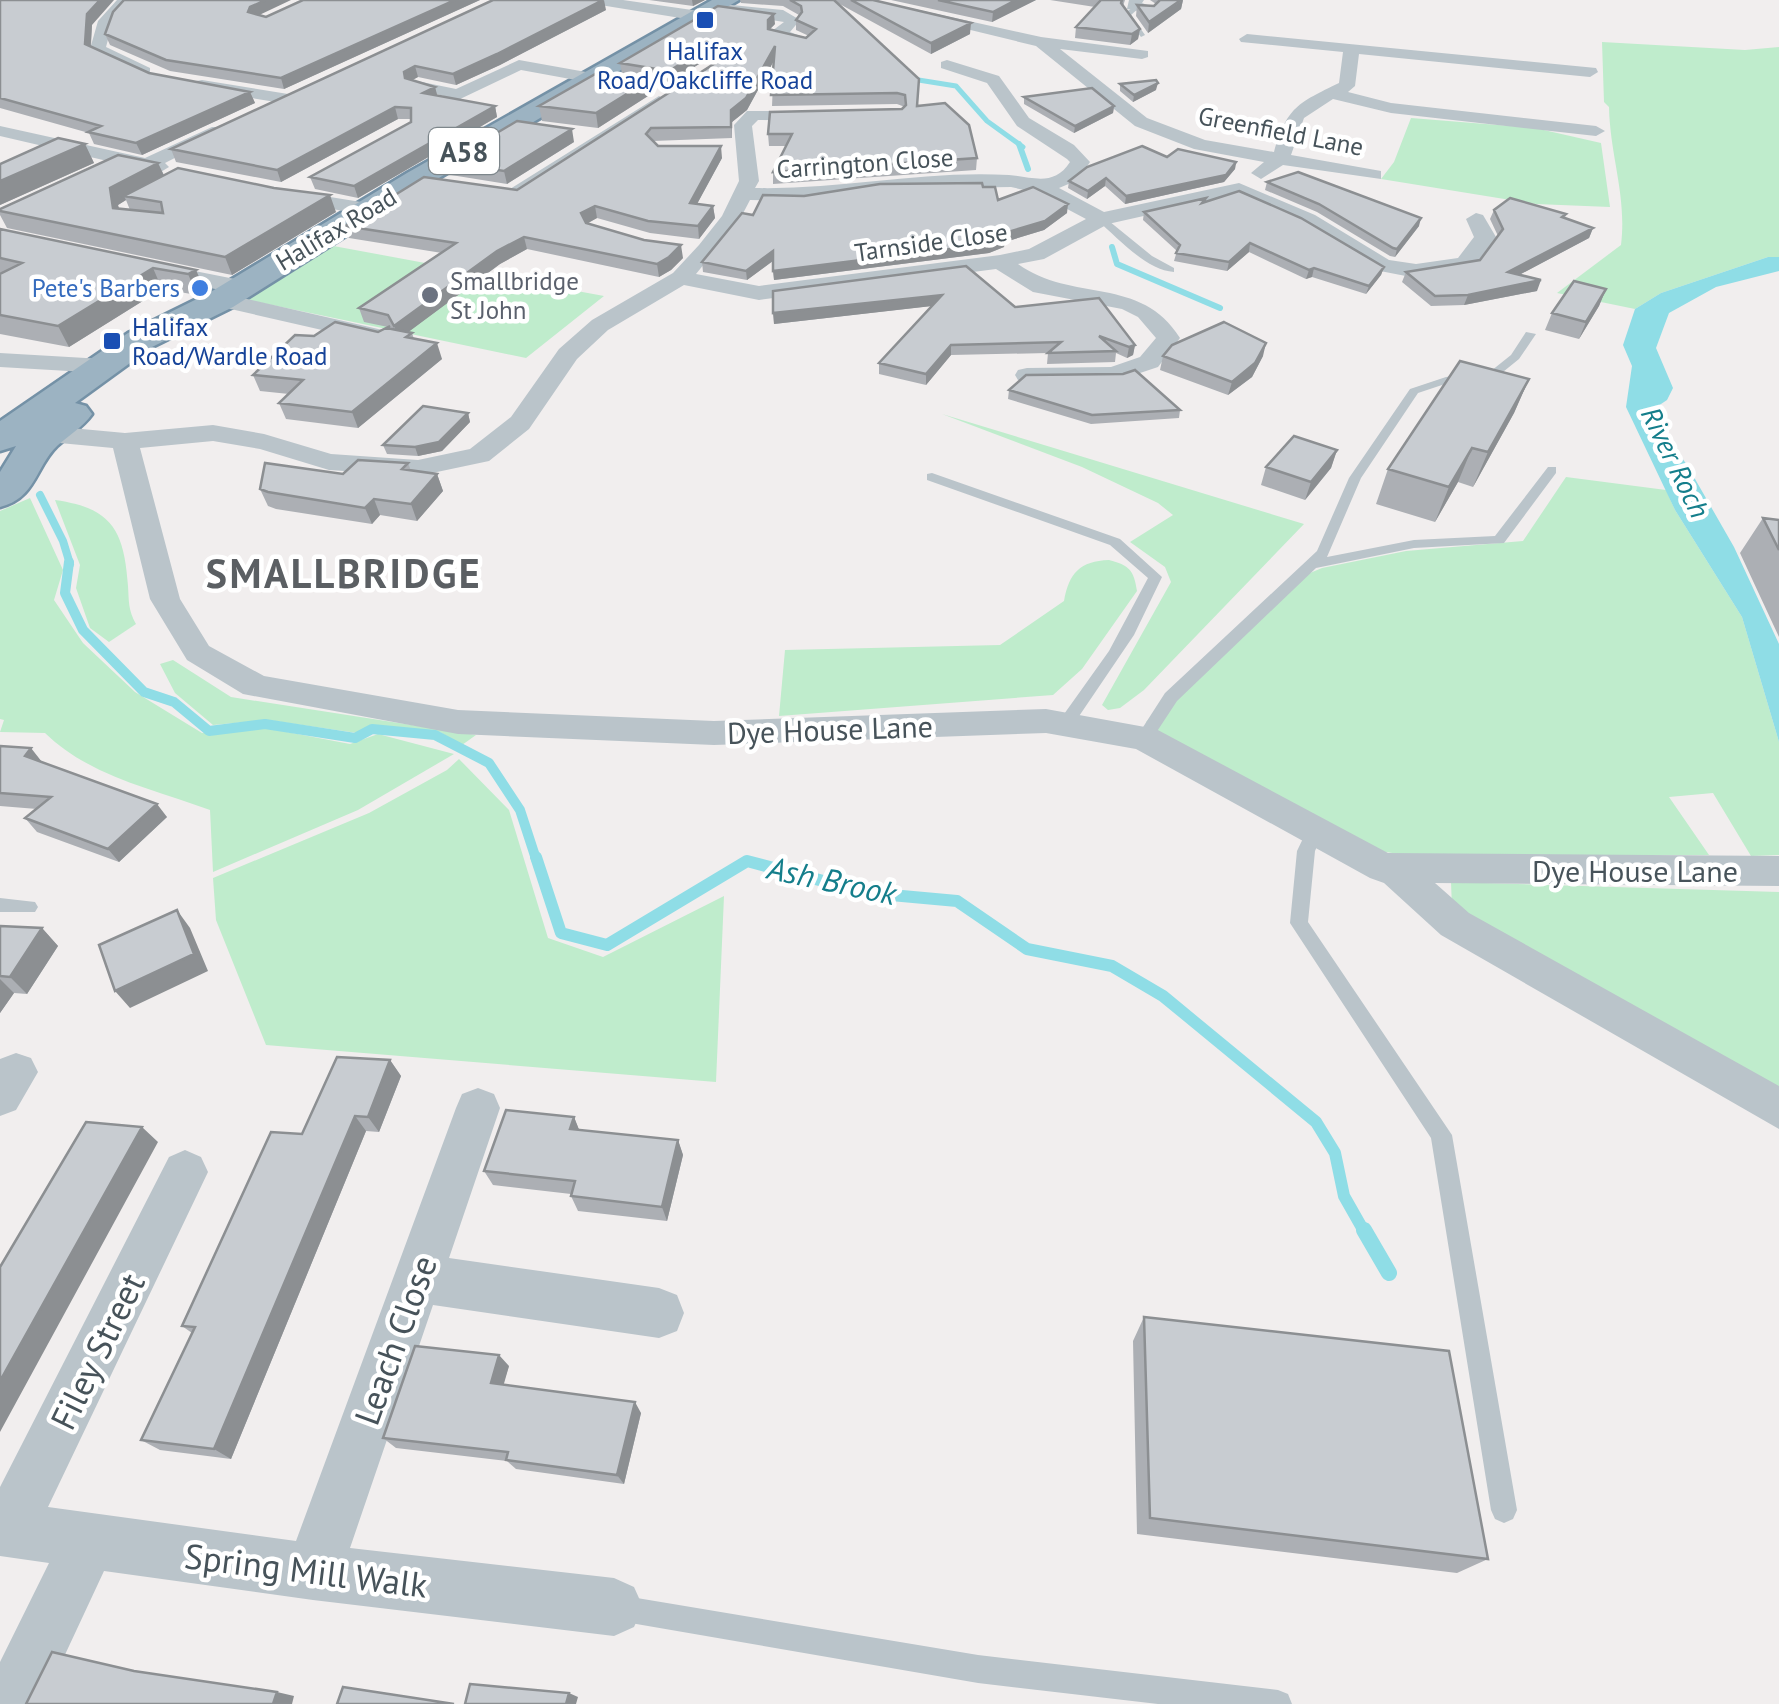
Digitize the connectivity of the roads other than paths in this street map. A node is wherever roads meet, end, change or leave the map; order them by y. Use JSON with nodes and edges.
{"nodes":[{"id":1,"x":126,"y":0,"type":"edge"},
{"id":2,"x":854,"y":0,"type":"edge"},
{"id":3,"x":606,"y":1,"type":"edge"},
{"id":4,"x":1142,"y":5,"type":"edge"},
{"id":5,"x":714,"y":8,"type":"edge"},
{"id":6,"x":1283,"y":22,"type":"dead end"},
{"id":7,"x":1141,"y":34,"type":"edge"},
{"id":8,"x":1246,"y":39,"type":"dead end"},
{"id":9,"x":805,"y":42,"type":"edge"},
{"id":10,"x":1041,"y":42,"type":"junction"},
{"id":11,"x":1276,"y":42,"type":"junction"},
{"id":12,"x":1352,"y":48,"type":"junction"},
{"id":13,"x":1589,"y":50,"type":"dead end"},
{"id":14,"x":1142,"y":54,"type":"dead end"},
{"id":15,"x":947,"y":64,"type":"dead end"},
{"id":16,"x":157,"y":76,"type":"edge"},
{"id":17,"x":588,"y":78,"type":"junction"},
{"id":18,"x":189,"y":83,"type":"edge"},
{"id":19,"x":416,"y":86,"type":"edge"},
{"id":20,"x":633,"y":86,"type":"junction"},
{"id":21,"x":306,"y":90,"type":"edge"},
{"id":22,"x":1333,"y":94,"type":"junction"},
{"id":23,"x":288,"y":99,"type":"junction"},
{"id":24,"x":610,"y":100,"type":"edge"},
{"id":25,"x":262,"y":111,"type":"edge"},
{"id":26,"x":832,"y":116,"type":"edge"},
{"id":27,"x":511,"y":124,"type":"junction"},
{"id":28,"x":231,"y":125,"type":"edge"},
{"id":29,"x":0,"y":131,"type":"edge"},
{"id":30,"x":1596,"y":131,"type":"dead end"},
{"id":31,"x":598,"y":137,"type":"junction"},
{"id":32,"x":1280,"y":160,"type":"junction"},
{"id":33,"x":123,"y":161,"type":"junction"},
{"id":34,"x":147,"y":164,"type":"junction"},
{"id":35,"x":176,"y":171,"type":"edge"},
{"id":36,"x":1374,"y":175,"type":"dead end"},
{"id":37,"x":90,"y":176,"type":"edge"},
{"id":38,"x":312,"y":177,"type":"edge"},
{"id":39,"x":417,"y":179,"type":"junction"},
{"id":40,"x":455,"y":185,"type":"edge"},
{"id":41,"x":1043,"y":188,"type":"junction"},
{"id":42,"x":1238,"y":188,"type":"junction"},
{"id":43,"x":492,"y":192,"type":"edge"},
{"id":44,"x":743,"y":194,"type":"junction"},
{"id":45,"x":368,"y":209,"type":"junction"},
{"id":46,"x":1101,"y":219,"type":"junction"},
{"id":47,"x":1476,"y":220,"type":"dead end"},
{"id":48,"x":677,"y":246,"type":"edge"},
{"id":49,"x":707,"y":250,"type":"junction"},
{"id":50,"x":1000,"y":262,"type":"junction"},
{"id":51,"x":134,"y":266,"type":"edge"},
{"id":52,"x":1170,"y":270,"type":"dead end"},
{"id":53,"x":681,"y":278,"type":"junction"},
{"id":54,"x":222,"y":299,"type":"junction"},
{"id":55,"x":1530,"y":334,"type":"dead end"},
{"id":56,"x":384,"y":338,"type":"edge"},
{"id":57,"x":0,"y":360,"type":"edge"},
{"id":58,"x":103,"y":366,"type":"junction"},
{"id":59,"x":1027,"y":375,"type":"edge"},
{"id":60,"x":24,"y":437,"type":"edge"},
{"id":61,"x":125,"y":442,"type":"junction"},
{"id":62,"x":0,"y":469,"type":"edge"},
{"id":63,"x":1552,"y":470,"type":"dead end"},
{"id":64,"x":932,"y":476,"type":"dead end"},
{"id":65,"x":0,"y":496,"type":"edge"},
{"id":66,"x":1312,"y":564,"type":"junction"},
{"id":67,"x":1065,"y":724,"type":"junction"},
{"id":68,"x":1144,"y":738,"type":"junction"},
{"id":69,"x":1315,"y":831,"type":"junction"},
{"id":70,"x":1393,"y":868,"type":"junction"},
{"id":71,"x":1779,"y":870,"type":"edge"},
{"id":72,"x":0,"y":905,"type":"edge"},
{"id":73,"x":29,"y":906,"type":"dead end"},
{"id":74,"x":478,"y":1108,"type":"dead end"},
{"id":75,"x":1779,"y":1109,"type":"edge"},
{"id":76,"x":185,"y":1172,"type":"dead end"},
{"id":77,"x":417,"y":1278,"type":"junction"},
{"id":78,"x":660,"y":1313,"type":"dead end"},
{"id":79,"x":1504,"y":1510,"type":"dead end"},
{"id":80,"x":4,"y":1529,"type":"edge"},
{"id":81,"x":89,"y":1541,"type":"junction"},
{"id":82,"x":313,"y":1572,"type":"junction"},
{"id":83,"x":614,"y":1607,"type":"joint"},
{"id":84,"x":10,"y":1704,"type":"edge"},
{"id":85,"x":1278,"y":1704,"type":"edge"}],
"edges":[{"from":1,"to":16,"type":"street"},
{"from":2,"to":10,"type":"street","name":"Greenfield Lane"},
{"from":3,"to":5,"type":"street"},
{"from":4,"to":7,"type":"lane"},
{"from":5,"to":9,"type":"street"},
{"from":5,"to":17,"type":"highway","name":"Halifax Road","number":"A58"},
{"from":6,"to":11,"type":"street"},
{"from":8,"to":11,"type":"street"},
{"from":10,"to":14,"type":"street"},
{"from":10,"to":32,"type":"street","name":"Greenfield Lane"},
{"from":11,"to":12,"type":"street"},
{"from":12,"to":13,"type":"street"},
{"from":12,"to":22,"type":"street"},
{"from":15,"to":41,"type":"street"},
{"from":17,"to":19,"type":"street"},
{"from":17,"to":20,"type":"street"},
{"from":17,"to":27,"type":"highway","name":"Halifax Road","number":"A58"},
{"from":18,"to":23,"type":"street"},
{"from":20,"to":24,"type":"street"},
{"from":20,"to":31,"type":"street"},
{"from":21,"to":23,"type":"street"},
{"from":22,"to":30,"type":"street"},
{"from":22,"to":32,"type":"street"},
{"from":23,"to":25,"type":"street"},
{"from":26,"to":44,"type":"street"},
{"from":27,"to":31,"type":"street"},
{"from":27,"to":39,"type":"highway","name":"Halifax Road","number":"A58"},
{"from":28,"to":34,"type":"street"},
{"from":29,"to":33,"type":"street"},
{"from":31,"to":43,"type":"street"},
{"from":32,"to":36,"type":"street","name":"Greenfield Lane"},
{"from":32,"to":42,"type":"street"},
{"from":33,"to":34,"type":"street"},
{"from":33,"to":37,"type":"street"},
{"from":34,"to":35,"type":"street"},
{"from":38,"to":45,"type":"street"},
{"from":39,"to":40,"type":"street"},
{"from":39,"to":45,"type":"highway","name":"Halifax Road","number":"A58"},
{"from":41,"to":44,"type":"street","name":"Carrington Close"},
{"from":41,"to":46,"type":"street","name":"Carrington Close"},
{"from":42,"to":46,"type":"street","name":"Tarnside Close"},
{"from":42,"to":47,"type":"street"},
{"from":44,"to":49,"type":"street"},
{"from":45,"to":54,"type":"highway","name":"Halifax Road","number":"A58"},
{"from":46,"to":50,"type":"street","name":"Tarnside Close"},
{"from":46,"to":52,"type":"lane"},
{"from":48,"to":49,"type":"street"},
{"from":49,"to":53,"type":"street"},
{"from":50,"to":53,"type":"street","name":"Tarnside Close"},
{"from":50,"to":59,"type":"street"},
{"from":51,"to":54,"type":"street"},
{"from":53,"to":61,"type":"street"},
{"from":54,"to":56,"type":"street"},
{"from":54,"to":58,"type":"highway","name":"Halifax Road","number":"A58"},
{"from":54,"to":60,"type":"highway","name":"Halifax Road","number":"A58"},
{"from":55,"to":66,"type":"lane"},
{"from":57,"to":58,"type":"street"},
{"from":58,"to":60,"type":"highway","name":"Halifax Road","number":"A58"},
{"from":60,"to":61,"type":"street"},
{"from":60,"to":62,"type":"highway","name":"Halifax Road","number":"A58"},
{"from":60,"to":65,"type":"highway","name":"Halifax Road","number":"A58"},
{"from":61,"to":67,"type":"street","name":"Dye House Lane"},
{"from":63,"to":66,"type":"lane"},
{"from":64,"to":67,"type":"lane"},
{"from":66,"to":68,"type":"lane"},
{"from":67,"to":68,"type":"street","name":"Dye House Lane"},
{"from":68,"to":69,"type":"street","name":"Dye House Lane"},
{"from":69,"to":70,"type":"street","name":"Dye House Lane"},
{"from":69,"to":79,"type":"lane"},
{"from":70,"to":71,"type":"street","name":"Dye House Lane"},
{"from":70,"to":75,"type":"street"},
{"from":72,"to":73,"type":"lane"},
{"from":74,"to":77,"type":"street","name":"Leach Close"},
{"from":76,"to":80,"type":"street","name":"Filey Street"},
{"from":77,"to":78,"type":"street"},
{"from":77,"to":82,"type":"street","name":"Leach Close"},
{"from":80,"to":81,"type":"street","name":"Spring Mill Walk"},
{"from":81,"to":82,"type":"street","name":"Spring Mill Walk"},
{"from":81,"to":84,"type":"street"},
{"from":82,"to":83,"type":"street","name":"Spring Mill Walk"},
{"from":83,"to":85,"type":"lane"}]}
